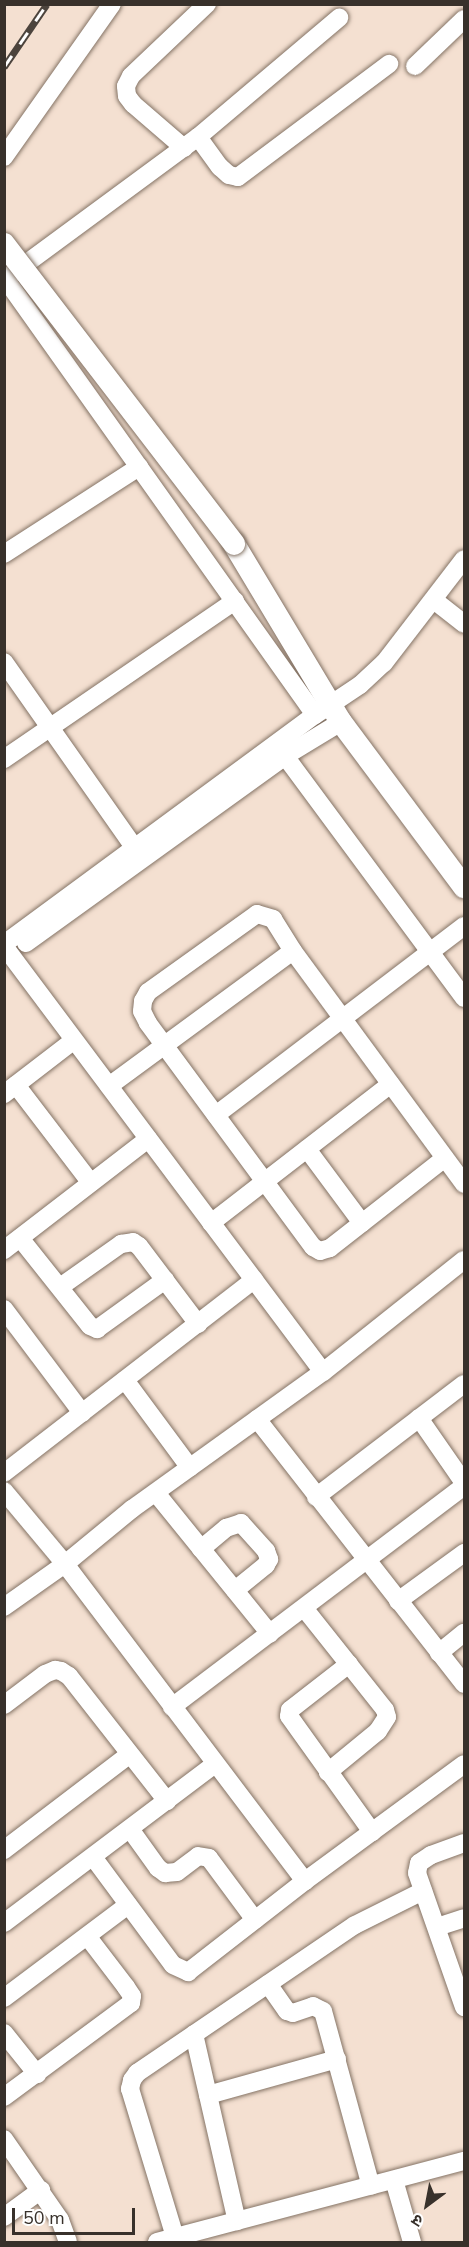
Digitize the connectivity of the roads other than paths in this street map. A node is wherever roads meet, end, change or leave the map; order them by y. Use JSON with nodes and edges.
{"nodes":[{"id":1,"x":112,"y":4,"type":"edge"},
{"id":2,"x":207,"y":4,"type":"edge"},
{"id":3,"x":459,"y":4,"type":"edge"},
{"id":4,"x":465,"y":9,"type":"edge"},
{"id":5,"x":339,"y":18,"type":"dead end"},
{"id":6,"x":465,"y":19,"type":"edge"},
{"id":7,"x":389,"y":64,"type":"dead end"},
{"id":8,"x":415,"y":66,"type":"dead end"},
{"id":9,"x":191,"y":142,"type":"junction"},
{"id":10,"x":4,"y":157,"type":"edge"},
{"id":11,"x":4,"y":244,"type":"edge"},
{"id":12,"x":5,"y":278,"type":"edge"},
{"id":13,"x":139,"y":467,"type":"junction"},
{"id":14,"x":4,"y":554,"type":"edge"},
{"id":15,"x":465,"y":559,"type":"edge"},
{"id":16,"x":435,"y":601,"type":"junction"},
{"id":17,"x":235,"y":602,"type":"junction"},
{"id":18,"x":465,"y":624,"type":"edge"},
{"id":19,"x":4,"y":662,"type":"edge"},
{"id":20,"x":329,"y":714,"type":"junction"},
{"id":21,"x":50,"y":728,"type":"junction"},
{"id":22,"x":285,"y":756,"type":"junction"},
{"id":23,"x":4,"y":759,"type":"edge"},
{"id":24,"x":139,"y":854,"type":"junction"},
{"id":25,"x":465,"y":887,"type":"edge"},
{"id":26,"x":465,"y":926,"type":"edge"},
{"id":27,"x":6,"y":951,"type":"edge"},
{"id":28,"x":293,"y":951,"type":"junction"},
{"id":29,"x":432,"y":953,"type":"junction"},
{"id":30,"x":465,"y":998,"type":"edge"},
{"id":31,"x":344,"y":1019,"type":"junction"},
{"id":32,"x":74,"y":1040,"type":"junction"},
{"id":33,"x":164,"y":1045,"type":"junction"},
{"id":34,"x":391,"y":1084,"type":"junction"},
{"id":35,"x":109,"y":1086,"type":"junction"},
{"id":36,"x":10,"y":1090,"type":"edge"},
{"id":37,"x":216,"y":1115,"type":"junction"},
{"id":38,"x":148,"y":1139,"type":"junction"},
{"id":39,"x":307,"y":1149,"type":"junction"},
{"id":40,"x":445,"y":1158,"type":"junction"},
{"id":41,"x":265,"y":1181,"type":"junction"},
{"id":42,"x":91,"y":1183,"type":"junction"},
{"id":43,"x":465,"y":1184,"type":"edge"},
{"id":44,"x":211,"y":1223,"type":"junction"},
{"id":45,"x":363,"y":1223,"type":"junction"},
{"id":46,"x":20,"y":1238,"type":"junction"},
{"id":47,"x":4,"y":1250,"type":"edge"},
{"id":48,"x":461,"y":1270,"type":"edge"},
{"id":49,"x":165,"y":1281,"type":"junction"},
{"id":50,"x":254,"y":1281,"type":"junction"},
{"id":51,"x":60,"y":1287,"type":"junction"},
{"id":52,"x":4,"y":1309,"type":"edge"},
{"id":53,"x":198,"y":1324,"type":"junction"},
{"id":54,"x":323,"y":1372,"type":"junction"},
{"id":55,"x":125,"y":1380,"type":"junction"},
{"id":56,"x":465,"y":1384,"type":"edge"},
{"id":57,"x":82,"y":1413,"type":"junction"},
{"id":58,"x":419,"y":1418,"type":"junction"},
{"id":59,"x":257,"y":1419,"type":"junction"},
{"id":60,"x":190,"y":1468,"type":"junction"},
{"id":61,"x":4,"y":1473,"type":"edge"},
{"id":62,"x":465,"y":1485,"type":"edge"},
{"id":63,"x":4,"y":1491,"type":"edge"},
{"id":64,"x":156,"y":1493,"type":"junction"},
{"id":65,"x":316,"y":1497,"type":"junction"},
{"id":66,"x":201,"y":1549,"type":"junction"},
{"id":67,"x":465,"y":1553,"type":"edge"},
{"id":68,"x":365,"y":1560,"type":"junction"},
{"id":69,"x":64,"y":1564,"type":"junction"},
{"id":70,"x":235,"y":1590,"type":"junction"},
{"id":71,"x":398,"y":1601,"type":"junction"},
{"id":72,"x":4,"y":1607,"type":"edge"},
{"id":73,"x":304,"y":1608,"type":"junction"},
{"id":74,"x":465,"y":1633,"type":"edge"},
{"id":75,"x":270,"y":1634,"type":"junction"},
{"id":76,"x":439,"y":1653,"type":"junction"},
{"id":77,"x":349,"y":1664,"type":"junction"},
{"id":78,"x":465,"y":1684,"type":"edge"},
{"id":79,"x":4,"y":1705,"type":"edge"},
{"id":80,"x":172,"y":1707,"type":"junction"},
{"id":81,"x":130,"y":1754,"type":"junction"},
{"id":82,"x":215,"y":1764,"type":"junction"},
{"id":83,"x":465,"y":1764,"type":"edge"},
{"id":84,"x":328,"y":1772,"type":"junction"},
{"id":85,"x":167,"y":1801,"type":"junction"},
{"id":86,"x":130,"y":1829,"type":"junction"},
{"id":87,"x":372,"y":1832,"type":"junction"},
{"id":88,"x":465,"y":1843,"type":"edge"},
{"id":89,"x":4,"y":1850,"type":"edge"},
{"id":90,"x":93,"y":1857,"type":"junction"},
{"id":91,"x":305,"y":1881,"type":"junction"},
{"id":92,"x":423,"y":1891,"type":"junction"},
{"id":93,"x":128,"y":1905,"type":"junction"},
{"id":94,"x":465,"y":1918,"type":"edge"},
{"id":95,"x":255,"y":1920,"type":"junction"},
{"id":96,"x":4,"y":1923,"type":"edge"},
{"id":97,"x":436,"y":1927,"type":"junction"},
{"id":98,"x":87,"y":1936,"type":"junction"},
{"id":99,"x":268,"y":1984,"type":"junction"},
{"id":100,"x":4,"y":1998,"type":"edge"},
{"id":101,"x":465,"y":2007,"type":"edge"},
{"id":102,"x":4,"y":2033,"type":"edge"},
{"id":103,"x":194,"y":2034,"type":"junction"},
{"id":104,"x":337,"y":2059,"type":"junction"},
{"id":105,"x":37,"y":2074,"type":"junction"},
{"id":106,"x":208,"y":2095,"type":"junction"},
{"id":107,"x":4,"y":2097,"type":"edge"},
{"id":108,"x":4,"y":2139,"type":"edge"},
{"id":109,"x":465,"y":2161,"type":"edge"},
{"id":110,"x":394,"y":2180,"type":"junction"},
{"id":111,"x":371,"y":2186,"type":"junction"},
{"id":112,"x":41,"y":2190,"type":"junction"},
{"id":113,"x":4,"y":2217,"type":"edge"},
{"id":114,"x":237,"y":2221,"type":"junction"},
{"id":115,"x":176,"y":2238,"type":"junction"},
{"id":116,"x":68,"y":2242,"type":"edge"},
{"id":117,"x":157,"y":2242,"type":"edge"},
{"id":118,"x":412,"y":2242,"type":"edge"}],
"edges":[{"from":1,"to":10,"type":"street"},
{"from":2,"to":9,"type":"street"},
{"from":3,"to":4,"type":"street"},
{"from":5,"to":9,"type":"street"},
{"from":6,"to":8,"type":"street"},
{"from":7,"to":9,"type":"street"},
{"from":9,"to":12,"type":"street"},
{"from":11,"to":20,"type":"main road","bridge":true},
{"from":12,"to":13,"type":"street"},
{"from":13,"to":14,"type":"street"},
{"from":13,"to":17,"type":"street"},
{"from":15,"to":16,"type":"street"},
{"from":16,"to":18,"type":"street"},
{"from":16,"to":20,"type":"street"},
{"from":17,"to":20,"type":"street"},
{"from":17,"to":21,"type":"street"},
{"from":19,"to":21,"type":"street"},
{"from":20,"to":22,"type":"street"},
{"from":20,"to":24,"type":"street"},
{"from":20,"to":25,"type":"main road"},
{"from":21,"to":23,"type":"street"},
{"from":21,"to":24,"type":"street"},
{"from":22,"to":24,"type":"street"},
{"from":22,"to":29,"type":"street"},
{"from":24,"to":27,"type":"street"},
{"from":26,"to":29,"type":"street"},
{"from":27,"to":32,"type":"street"},
{"from":28,"to":31,"type":"street"},
{"from":28,"to":33,"type":"street"},
{"from":28,"to":33,"type":"street"},
{"from":29,"to":30,"type":"street"},
{"from":29,"to":31,"type":"street"},
{"from":31,"to":34,"type":"street"},
{"from":31,"to":37,"type":"street"},
{"from":32,"to":35,"type":"street"},
{"from":32,"to":36,"type":"street"},
{"from":33,"to":35,"type":"street"},
{"from":33,"to":37,"type":"street"},
{"from":34,"to":39,"type":"street"},
{"from":34,"to":40,"type":"street"},
{"from":35,"to":38,"type":"street"},
{"from":36,"to":42,"type":"street"},
{"from":37,"to":41,"type":"street"},
{"from":38,"to":42,"type":"street"},
{"from":38,"to":44,"type":"street"},
{"from":39,"to":41,"type":"street"},
{"from":39,"to":45,"type":"street"},
{"from":40,"to":43,"type":"street"},
{"from":40,"to":45,"type":"street"},
{"from":41,"to":44,"type":"street"},
{"from":41,"to":45,"type":"street"},
{"from":42,"to":46,"type":"street"},
{"from":44,"to":50,"type":"street"},
{"from":46,"to":47,"type":"street"},
{"from":46,"to":51,"type":"street"},
{"from":48,"to":54,"type":"street"},
{"from":49,"to":51,"type":"street"},
{"from":49,"to":51,"type":"street"},
{"from":49,"to":53,"type":"street"},
{"from":50,"to":53,"type":"street"},
{"from":50,"to":54,"type":"street"},
{"from":52,"to":57,"type":"street"},
{"from":53,"to":55,"type":"street"},
{"from":54,"to":59,"type":"street"},
{"from":55,"to":57,"type":"street"},
{"from":55,"to":60,"type":"street"},
{"from":56,"to":58,"type":"street"},
{"from":57,"to":61,"type":"street"},
{"from":58,"to":62,"type":"street"},
{"from":58,"to":65,"type":"street"},
{"from":59,"to":60,"type":"street"},
{"from":59,"to":65,"type":"street"},
{"from":60,"to":64,"type":"street"},
{"from":62,"to":68,"type":"street"},
{"from":63,"to":69,"type":"street"},
{"from":64,"to":66,"type":"street"},
{"from":64,"to":69,"type":"street"},
{"from":65,"to":68,"type":"street"},
{"from":66,"to":70,"type":"street"},
{"from":66,"to":70,"type":"street"},
{"from":67,"to":71,"type":"street"},
{"from":68,"to":71,"type":"street"},
{"from":68,"to":73,"type":"street"},
{"from":69,"to":72,"type":"street"},
{"from":69,"to":80,"type":"street"},
{"from":70,"to":75,"type":"street"},
{"from":71,"to":76,"type":"street"},
{"from":73,"to":75,"type":"street"},
{"from":73,"to":77,"type":"street"},
{"from":74,"to":76,"type":"street"},
{"from":75,"to":80,"type":"street"},
{"from":76,"to":78,"type":"street"},
{"from":77,"to":84,"type":"street"},
{"from":77,"to":84,"type":"street"},
{"from":79,"to":81,"type":"street"},
{"from":80,"to":82,"type":"street"},
{"from":81,"to":85,"type":"street"},
{"from":81,"to":89,"type":"street"},
{"from":82,"to":85,"type":"street"},
{"from":82,"to":91,"type":"street"},
{"from":83,"to":87,"type":"street"},
{"from":84,"to":87,"type":"street"},
{"from":85,"to":86,"type":"street"},
{"from":86,"to":90,"type":"street"},
{"from":86,"to":95,"type":"street"},
{"from":87,"to":91,"type":"street"},
{"from":88,"to":92,"type":"street"},
{"from":90,"to":93,"type":"street"},
{"from":90,"to":96,"type":"street"},
{"from":91,"to":95,"type":"street"},
{"from":92,"to":97,"type":"street"},
{"from":92,"to":99,"type":"street"},
{"from":93,"to":95,"type":"street"},
{"from":93,"to":98,"type":"street"},
{"from":94,"to":97,"type":"street"},
{"from":97,"to":101,"type":"street"},
{"from":98,"to":100,"type":"street"},
{"from":98,"to":105,"type":"street"},
{"from":99,"to":103,"type":"street"},
{"from":99,"to":104,"type":"street"},
{"from":102,"to":105,"type":"street"},
{"from":103,"to":106,"type":"street"},
{"from":103,"to":115,"type":"street"},
{"from":104,"to":106,"type":"street"},
{"from":104,"to":111,"type":"street"},
{"from":105,"to":107,"type":"street"},
{"from":106,"to":114,"type":"street"},
{"from":108,"to":112,"type":"street"},
{"from":109,"to":110,"type":"street"},
{"from":110,"to":111,"type":"street"},
{"from":110,"to":118,"type":"street"},
{"from":111,"to":114,"type":"street"},
{"from":112,"to":113,"type":"street"},
{"from":112,"to":116,"type":"street"},
{"from":114,"to":115,"type":"street"},
{"from":115,"to":117,"type":"street"}]}
